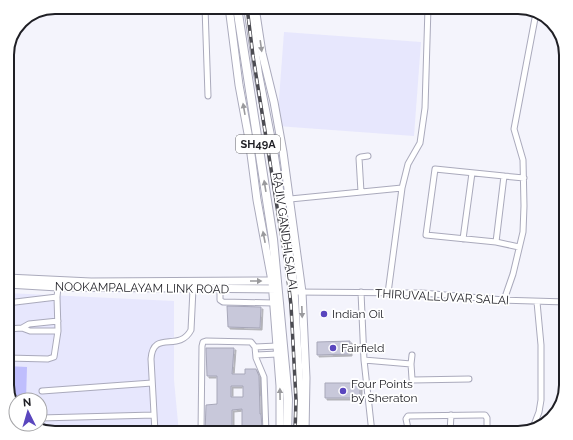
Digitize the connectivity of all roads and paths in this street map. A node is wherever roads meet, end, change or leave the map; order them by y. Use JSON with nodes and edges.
{"nodes":[{"id":1,"x":205,"y":14,"type":"edge"},
{"id":2,"x":230,"y":14,"type":"edge"},
{"id":3,"x":238,"y":14,"type":"edge"},
{"id":4,"x":249,"y":14,"type":"edge"},
{"id":5,"x":256,"y":14,"type":"edge"},
{"id":6,"x":428,"y":14,"type":"edge"},
{"id":7,"x":535,"y":18,"type":"edge"},
{"id":8,"x":253,"y":45,"type":"junction"},
{"id":9,"x":243,"y":47,"type":"junction"},
{"id":10,"x":208,"y":96,"type":"dead end"},
{"id":11,"x":368,"y":156,"type":"dead end"},
{"id":12,"x":472,"y":173,"type":"junction"},
{"id":13,"x":504,"y":176,"type":"junction"},
{"id":14,"x":524,"y":178,"type":"junction"},
{"id":15,"x":402,"y":188,"type":"junction"},
{"id":16,"x":361,"y":192,"type":"junction"},
{"id":17,"x":284,"y":199,"type":"junction"},
{"id":18,"x":463,"y":239,"type":"junction"},
{"id":19,"x":496,"y":242,"type":"junction"},
{"id":20,"x":519,"y":247,"type":"junction"},
{"id":21,"x":14,"y":278,"type":"edge"},
{"id":22,"x":14,"y":284,"type":"edge"},
{"id":23,"x":275,"y":285,"type":"junction"},
{"id":24,"x":58,"y":287,"type":"junction"},
{"id":25,"x":193,"y":288,"type":"junction"},
{"id":26,"x":220,"y":289,"type":"junction"},
{"id":27,"x":297,"y":292,"type":"junction"},
{"id":28,"x":361,"y":292,"type":"junction"},
{"id":29,"x":388,"y":293,"type":"junction"},
{"id":30,"x":56,"y":297,"type":"junction"},
{"id":31,"x":504,"y":300,"type":"junction"},
{"id":32,"x":14,"y":302,"type":"edge"},
{"id":33,"x":538,"y":302,"type":"junction"},
{"id":34,"x":559,"y":302,"type":"edge"},
{"id":35,"x":274,"y":303,"type":"junction"},
{"id":36,"x":58,"y":321,"type":"junction"},
{"id":37,"x":22,"y":328,"type":"junction"},
{"id":38,"x":14,"y":329,"type":"edge"},
{"id":39,"x":58,"y":331,"type":"junction"},
{"id":40,"x":277,"y":346,"type":"junction"},
{"id":41,"x":255,"y":347,"type":"junction"},
{"id":42,"x":278,"y":354,"type":"junction"},
{"id":43,"x":256,"y":355,"type":"junction"},
{"id":44,"x":412,"y":355,"type":"dead end"},
{"id":45,"x":14,"y":358,"type":"edge"},
{"id":46,"x":364,"y":360,"type":"junction"},
{"id":47,"x":411,"y":364,"type":"junction"},
{"id":48,"x":468,"y":379,"type":"dead end"},
{"id":49,"x":152,"y":383,"type":"junction"},
{"id":50,"x":42,"y":391,"type":"dead end"},
{"id":51,"x":154,"y":415,"type":"junction"},
{"id":52,"x":451,"y":416,"type":"junction"},
{"id":53,"x":48,"y":418,"type":"edge"},
{"id":54,"x":535,"y":422,"type":"edge"},
{"id":55,"x":155,"y":426,"type":"edge"},
{"id":56,"x":201,"y":426,"type":"edge"},
{"id":57,"x":266,"y":426,"type":"edge"},
{"id":58,"x":280,"y":426,"type":"edge"},
{"id":59,"x":286,"y":426,"type":"edge"},
{"id":60,"x":298,"y":426,"type":"edge"},
{"id":61,"x":305,"y":426,"type":"edge"},
{"id":62,"x":371,"y":426,"type":"edge"},
{"id":63,"x":408,"y":426,"type":"edge"},
{"id":64,"x":450,"y":426,"type":"edge"},
{"id":65,"x":486,"y":426,"type":"edge"}],
"edges":[{"from":1,"to":10,"type":"street"},
{"from":23,"to":2,"type":"street","one_way":true},
{"from":3,"to":9,"type":"main road","name":"RAJIV GANDHI SALAI","number":"SH49A"},
{"from":4,"to":8,"type":"main road","name":"RAJIV GANDHI SALAI","number":"SH49A"},
{"from":5,"to":17,"type":"street","one_way":true},
{"from":6,"to":15,"type":"street"},
{"from":7,"to":14,"type":"street"},
{"from":8,"to":9,"type":"main road"},
{"from":8,"to":17,"type":"main road","name":"RAJIV GANDHI SALAI","number":"SH49A"},
{"from":23,"to":9,"type":"main road","name":"RAJIV GANDHI SALAI","number":"SH49A","one_way":true},
{"from":11,"to":16,"type":"street"},
{"from":12,"to":13,"type":"street"},
{"from":12,"to":18,"type":"street"},
{"from":12,"to":18,"type":"street"},
{"from":13,"to":14,"type":"street"},
{"from":13,"to":19,"type":"street"},
{"from":14,"to":20,"type":"street"},
{"from":15,"to":16,"type":"street"},
{"from":15,"to":29,"type":"street"},
{"from":16,"to":17,"type":"street"},
{"from":17,"to":27,"type":"main road","name":"RAJIV GANDHI SALAI","number":"SH49A"},
{"from":18,"to":19,"type":"street"},
{"from":19,"to":20,"type":"street"},
{"from":20,"to":31,"type":"street"},
{"from":21,"to":23,"type":"street","name":"NOOKAMPALAYAM LINK ROAD","one_way":true},
{"from":22,"to":24,"type":"street","name":"NOOKAMPALAYAM LINK ROAD"},
{"from":23,"to":26,"type":"street","name":"NOOKAMPALAYAM LINK ROAD"},
{"from":23,"to":35,"type":"street"},
{"from":23,"to":59,"type":"main road","name":"RAJIV GANDHI SALAI","number":"SH49A"},
{"from":24,"to":25,"type":"street","name":"NOOKAMPALAYAM LINK ROAD"},
{"from":24,"to":30,"type":"street"},
{"from":25,"to":26,"type":"street","name":"NOOKAMPALAYAM LINK ROAD"},
{"from":25,"to":49,"type":"street"},
{"from":26,"to":35,"type":"street"},
{"from":27,"to":28,"type":"street","name":"THIRUVALLUVAR SALAI"},
{"from":27,"to":60,"type":"main road","name":"RAJIV GANDHI SALAI","number":"SH49A"},
{"from":27,"to":61,"type":"street","one_way":true},
{"from":28,"to":29,"type":"street","name":"THIRUVALLUVAR SALAI"},
{"from":28,"to":46,"type":"street"},
{"from":29,"to":31,"type":"street","name":"THIRUVALLUVAR SALAI"},
{"from":30,"to":32,"type":"street"},
{"from":30,"to":36,"type":"street"},
{"from":31,"to":33,"type":"street","name":"THIRUVALLUVAR SALAI"},
{"from":33,"to":34,"type":"street","name":"THIRUVALLUVAR SALAI"},
{"from":33,"to":54,"type":"street"},
{"from":35,"to":40,"type":"street"},
{"from":36,"to":37,"type":"street"},
{"from":36,"to":39,"type":"street"},
{"from":37,"to":38,"type":"street"},
{"from":37,"to":39,"type":"street"},
{"from":39,"to":45,"type":"street"},
{"from":40,"to":41,"type":"street"},
{"from":40,"to":42,"type":"street"},
{"from":41,"to":43,"type":"street"},
{"from":41,"to":56,"type":"street"},
{"from":42,"to":43,"type":"street"},
{"from":58,"to":42,"type":"street","one_way":true},
{"from":43,"to":57,"type":"street"},
{"from":44,"to":47,"type":"street"},
{"from":46,"to":47,"type":"street"},
{"from":46,"to":62,"type":"street"},
{"from":47,"to":48,"type":"street"},
{"from":49,"to":50,"type":"street"},
{"from":49,"to":51,"type":"street"},
{"from":51,"to":53,"type":"street"},
{"from":51,"to":55,"type":"street"},
{"from":52,"to":63,"type":"street"},
{"from":52,"to":64,"type":"street"},
{"from":52,"to":65,"type":"street"}]}
